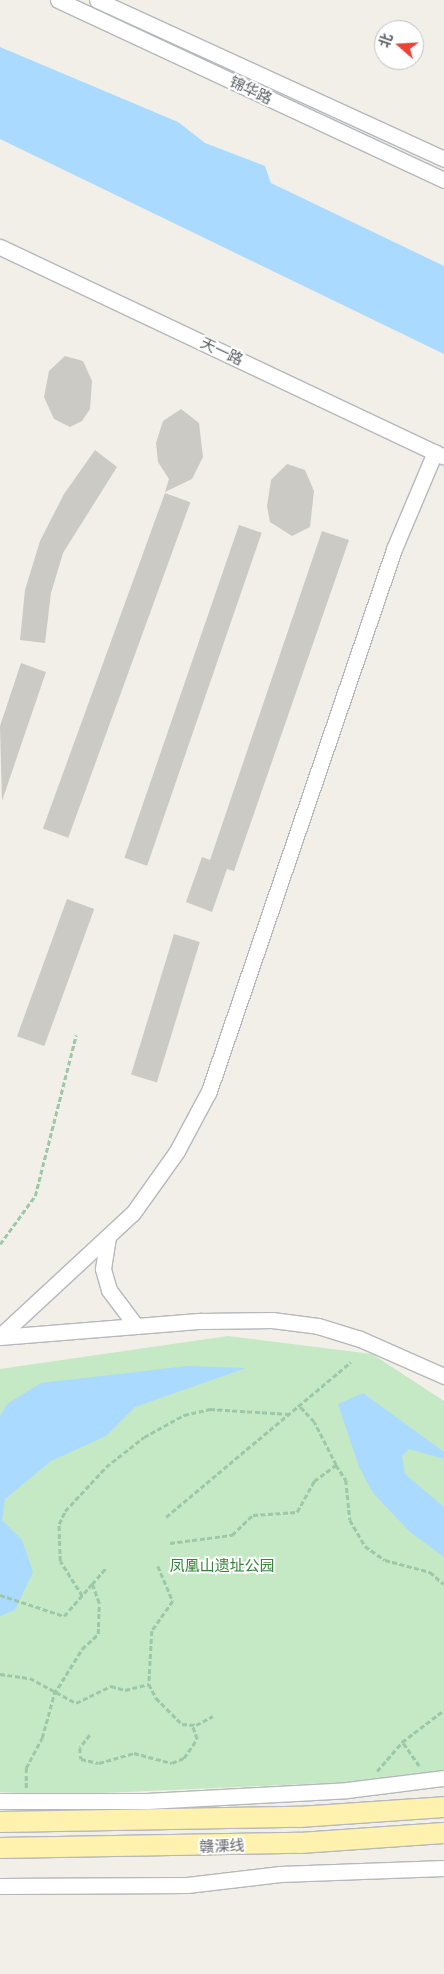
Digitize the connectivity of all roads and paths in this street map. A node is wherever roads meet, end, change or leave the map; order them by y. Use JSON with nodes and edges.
{"nodes":[{"id":1,"x":58,"y":0,"type":"edge"},
{"id":2,"x":97,"y":0,"type":"edge"},
{"id":3,"x":444,"y":159,"type":"edge"},
{"id":4,"x":444,"y":180,"type":"edge"},
{"id":5,"x":0,"y":247,"type":"edge"},
{"id":6,"x":439,"y":454,"type":"edge"},
{"id":7,"x":76,"y":1035,"type":"dead end"},
{"id":8,"x":108,"y":1237,"type":"junction"},
{"id":9,"x":0,"y":1244,"type":"edge"},
{"id":10,"x":136,"y":1326,"type":"junction"},
{"id":11,"x":0,"y":1336,"type":"edge"},
{"id":12,"x":351,"y":1362,"type":"dead end"},
{"id":13,"x":444,"y":1376,"type":"edge"},
{"id":14,"x":299,"y":1406,"type":"junction"},
{"id":15,"x":289,"y":1414,"type":"junction"},
{"id":16,"x":336,"y":1466,"type":"junction"},
{"id":17,"x":166,"y":1518,"type":"dead end"},
{"id":18,"x":170,"y":1543,"type":"dead end"},
{"id":19,"x":158,"y":1566,"type":"dead end"},
{"id":20,"x":106,"y":1568,"type":"dead end"},
{"id":21,"x":92,"y":1584,"type":"junction"},
{"id":22,"x":444,"y":1584,"type":"edge"},
{"id":23,"x":0,"y":1595,"type":"edge"},
{"id":24,"x":82,"y":1596,"type":"junction"},
{"id":25,"x":0,"y":1674,"type":"edge"},
{"id":26,"x":150,"y":1684,"type":"junction"},
{"id":27,"x":54,"y":1694,"type":"junction"},
{"id":28,"x":444,"y":1710,"type":"edge"},
{"id":29,"x":213,"y":1716,"type":"dead end"},
{"id":30,"x":192,"y":1725,"type":"junction"},
{"id":31,"x":90,"y":1735,"type":"dead end"},
{"id":32,"x":402,"y":1742,"type":"junction"},
{"id":33,"x":421,"y":1769,"type":"dead end"},
{"id":34,"x":444,"y":1778,"type":"edge"},
{"id":35,"x":26,"y":1788,"type":"dead end"},
{"id":36,"x":361,"y":1789,"type":"junction"},
{"id":37,"x":0,"y":1801,"type":"edge"},
{"id":38,"x":444,"y":1807,"type":"edge"},
{"id":39,"x":0,"y":1822,"type":"edge"},
{"id":40,"x":444,"y":1833,"type":"edge"},
{"id":41,"x":0,"y":1848,"type":"edge"},
{"id":42,"x":444,"y":1868,"type":"edge"},
{"id":43,"x":0,"y":1886,"type":"edge"}],
"edges":[{"from":1,"to":4,"type":"street","name":"锦华路"},
{"from":2,"to":3,"type":"street","name":"锦华路"},
{"from":5,"to":6,"type":"street","name":"天一路"},
{"from":6,"to":8,"type":"street"},
{"from":7,"to":9,"type":"path"},
{"from":8,"to":10,"type":"street"},
{"from":8,"to":11,"type":"street"},
{"from":10,"to":11,"type":"street"},
{"from":10,"to":13,"type":"street"},
{"from":12,"to":14,"type":"path"},
{"from":14,"to":15,"type":"path"},
{"from":14,"to":16,"type":"path"},
{"from":15,"to":17,"type":"path"},
{"from":15,"to":24,"type":"path"},
{"from":16,"to":18,"type":"path"},
{"from":16,"to":22,"type":"path"},
{"from":19,"to":26,"type":"path"},
{"from":20,"to":21,"type":"path"},
{"from":21,"to":24,"type":"path"},
{"from":21,"to":27,"type":"path"},
{"from":23,"to":24,"type":"path"},
{"from":25,"to":27,"type":"path"},
{"from":26,"to":27,"type":"path"},
{"from":26,"to":30,"type":"path"},
{"from":27,"to":35,"type":"path"},
{"from":28,"to":32,"type":"path"},
{"from":29,"to":30,"type":"path"},
{"from":30,"to":31,"type":"path"},
{"from":32,"to":33,"type":"path"},
{"from":32,"to":36,"type":"path"},
{"from":34,"to":36,"type":"street"},
{"from":36,"to":37,"type":"street"},
{"from":38,"to":39,"type":"main road","name":"赣溧线"},
{"from":40,"to":41,"type":"main road","name":"赣溧线"},
{"from":42,"to":43,"type":"street"}]}
